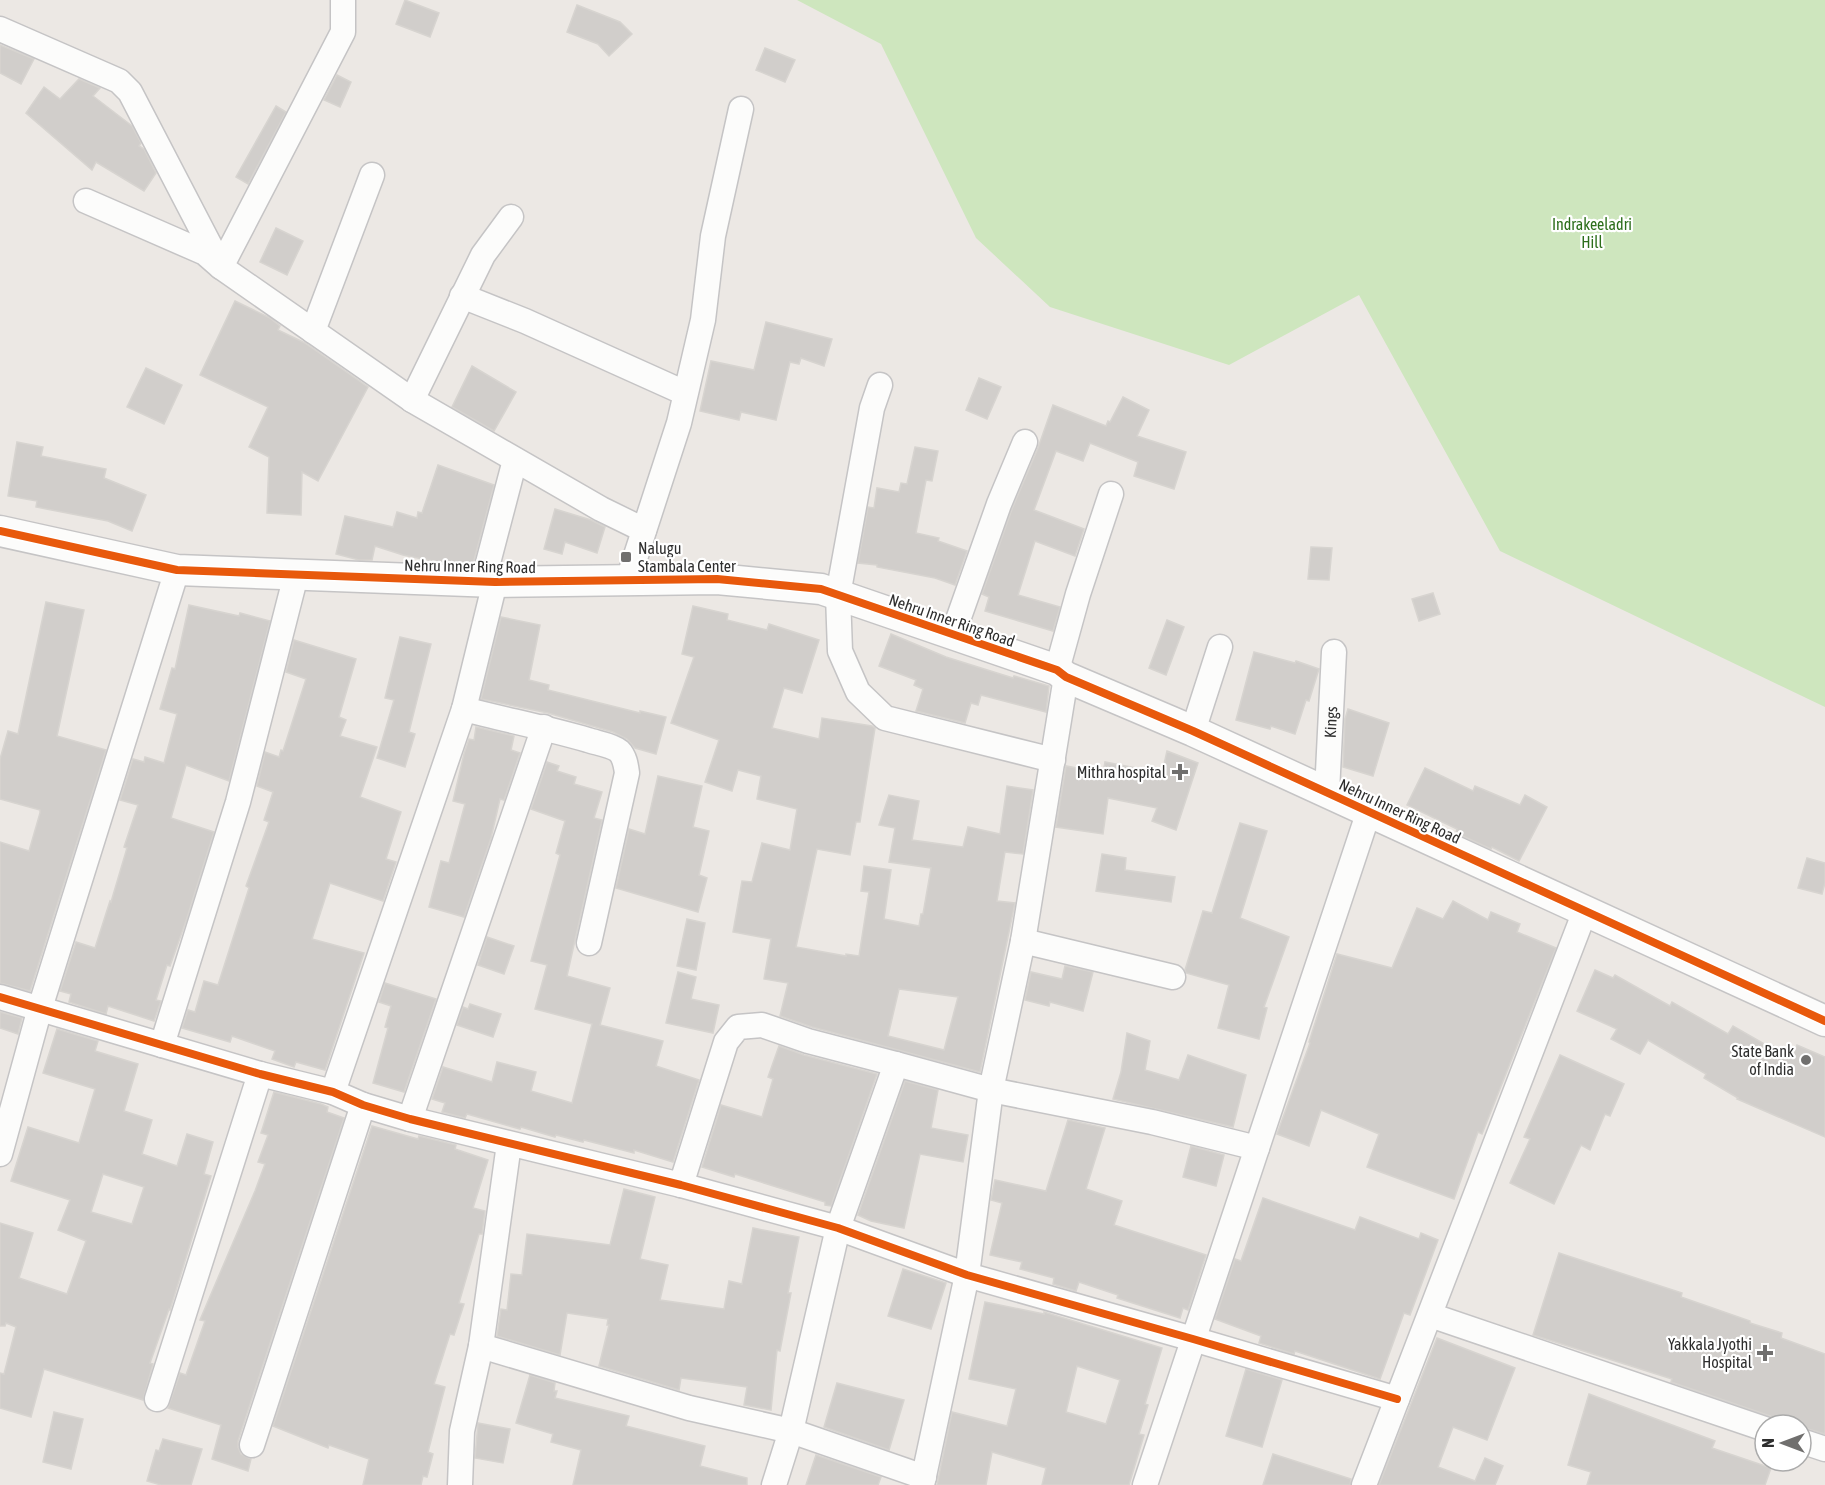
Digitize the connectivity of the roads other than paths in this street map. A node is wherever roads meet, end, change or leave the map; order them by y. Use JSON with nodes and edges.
{"nodes":[{"id":1,"x":344,"y":0,"type":"edge"},
{"id":2,"x":0,"y":29,"type":"edge"},
{"id":3,"x":741,"y":109,"type":"dead end"},
{"id":4,"x":372,"y":175,"type":"dead end"},
{"id":5,"x":86,"y":201,"type":"dead end"},
{"id":6,"x":511,"y":216,"type":"dead end"},
{"id":7,"x":220,"y":267,"type":"junction"},
{"id":8,"x":462,"y":296,"type":"junction"},
{"id":9,"x":313,"y":331,"type":"junction"},
{"id":10,"x":880,"y":385,"type":"dead end"},
{"id":11,"x":686,"y":393,"type":"junction"},
{"id":12,"x":412,"y":400,"type":"junction"},
{"id":13,"x":1024,"y":442,"type":"dead end"},
{"id":14,"x":515,"y":460,"type":"junction"},
{"id":15,"x":1111,"y":494,"type":"dead end"},
{"id":16,"x":0,"y":531,"type":"edge"},
{"id":17,"x":644,"y":531,"type":"junction"},
{"id":18,"x":177,"y":570,"type":"junction"},
{"id":19,"x":296,"y":575,"type":"junction"},
{"id":20,"x":628,"y":580,"type":"junction"},
{"id":21,"x":489,"y":582,"type":"junction"},
{"id":22,"x":838,"y":595,"type":"junction"},
{"id":23,"x":953,"y":634,"type":"junction"},
{"id":24,"x":1220,"y":646,"type":"dead end"},
{"id":25,"x":1334,"y":652,"type":"dead end"},
{"id":26,"x":1062,"y":673,"type":"junction"},
{"id":27,"x":464,"y":709,"type":"junction"},
{"id":28,"x":544,"y":727,"type":"junction"},
{"id":29,"x":1193,"y":731,"type":"junction"},
{"id":30,"x":1053,"y":760,"type":"junction"},
{"id":31,"x":1327,"y":792,"type":"junction"},
{"id":32,"x":1369,"y":811,"type":"junction"},
{"id":33,"x":1585,"y":911,"type":"junction"},
{"id":34,"x":1023,"y":941,"type":"junction"},
{"id":35,"x":589,"y":943,"type":"dead end"},
{"id":36,"x":1173,"y":977,"type":"dead end"},
{"id":37,"x":0,"y":997,"type":"edge"},
{"id":38,"x":40,"y":1008,"type":"junction"},
{"id":39,"x":1825,"y":1021,"type":"edge"},
{"id":40,"x":162,"y":1046,"type":"junction"},
{"id":41,"x":896,"y":1064,"type":"junction"},
{"id":42,"x":260,"y":1074,"type":"junction"},
{"id":43,"x":991,"y":1090,"type":"junction"},
{"id":44,"x":333,"y":1092,"type":"junction"},
{"id":45,"x":363,"y":1105,"type":"junction"},
{"id":46,"x":410,"y":1119,"type":"junction"},
{"id":47,"x":509,"y":1144,"type":"junction"},
{"id":48,"x":1257,"y":1148,"type":"junction"},
{"id":49,"x":0,"y":1154,"type":"edge"},
{"id":50,"x":681,"y":1185,"type":"junction"},
{"id":51,"x":838,"y":1228,"type":"junction"},
{"id":52,"x":967,"y":1275,"type":"junction"},
{"id":53,"x":1430,"y":1315,"type":"junction"},
{"id":54,"x":1193,"y":1339,"type":"junction"},
{"id":55,"x":481,"y":1346,"type":"junction"},
{"id":56,"x":157,"y":1399,"type":"dead end"},
{"id":57,"x":1397,"y":1399,"type":"junction"},
{"id":58,"x":1753,"y":1425,"type":"edge"},
{"id":59,"x":791,"y":1431,"type":"junction"},
{"id":60,"x":252,"y":1445,"type":"dead end"},
{"id":61,"x":923,"y":1481,"type":"edge"},
{"id":62,"x":460,"y":1485,"type":"edge"},
{"id":63,"x":774,"y":1485,"type":"edge"},
{"id":64,"x":1145,"y":1485,"type":"edge"},
{"id":65,"x":1364,"y":1485,"type":"edge"}],
"edges":[{"from":1,"to":7,"type":"street"},
{"from":2,"to":7,"type":"street"},
{"from":3,"to":11,"type":"street"},
{"from":4,"to":9,"type":"street"},
{"from":5,"to":7,"type":"street"},
{"from":6,"to":8,"type":"street"},
{"from":7,"to":9,"type":"street"},
{"from":8,"to":11,"type":"street"},
{"from":8,"to":12,"type":"street"},
{"from":9,"to":12,"type":"street"},
{"from":10,"to":22,"type":"street"},
{"from":11,"to":17,"type":"street"},
{"from":12,"to":14,"type":"street"},
{"from":13,"to":23,"type":"street"},
{"from":14,"to":17,"type":"street"},
{"from":14,"to":21,"type":"street"},
{"from":15,"to":26,"type":"street"},
{"from":16,"to":18,"type":"street","name":"Nehru Inner Ring Road"},
{"from":17,"to":20,"type":"street"},
{"from":18,"to":19,"type":"street","name":"Nehru Inner Ring Road"},
{"from":18,"to":38,"type":"street"},
{"from":19,"to":21,"type":"street","name":"Nehru Inner Ring Road"},
{"from":19,"to":40,"type":"street"},
{"from":20,"to":21,"type":"street","name":"Nehru Inner Ring Road"},
{"from":20,"to":22,"type":"street","name":"Nehru Inner Ring Road"},
{"from":21,"to":27,"type":"street"},
{"from":22,"to":23,"type":"street","name":"Nehru Inner Ring Road"},
{"from":22,"to":30,"type":"street"},
{"from":23,"to":26,"type":"street","name":"Nehru Inner Ring Road"},
{"from":24,"to":29,"type":"street"},
{"from":25,"to":31,"type":"street","name":"Kings"},
{"from":26,"to":29,"type":"street","name":"Nehru Inner Ring Road"},
{"from":26,"to":30,"type":"street"},
{"from":27,"to":28,"type":"street"},
{"from":27,"to":44,"type":"street"},
{"from":28,"to":35,"type":"street"},
{"from":28,"to":46,"type":"street"},
{"from":29,"to":31,"type":"street","name":"Nehru Inner Ring Road"},
{"from":30,"to":34,"type":"street"},
{"from":31,"to":32,"type":"street","name":"Nehru Inner Ring Road"},
{"from":32,"to":33,"type":"street","name":"Nehru Inner Ring Road"},
{"from":32,"to":48,"type":"street"},
{"from":33,"to":39,"type":"street","name":"Nehru Inner Ring Road"},
{"from":33,"to":53,"type":"street"},
{"from":34,"to":36,"type":"street"},
{"from":34,"to":43,"type":"street"},
{"from":37,"to":38,"type":"street"},
{"from":38,"to":40,"type":"street"},
{"from":38,"to":49,"type":"street"},
{"from":40,"to":42,"type":"street"},
{"from":41,"to":43,"type":"street"},
{"from":41,"to":50,"type":"street"},
{"from":41,"to":51,"type":"street"},
{"from":42,"to":44,"type":"street"},
{"from":42,"to":56,"type":"street"},
{"from":43,"to":48,"type":"street"},
{"from":43,"to":52,"type":"street"},
{"from":44,"to":45,"type":"street"},
{"from":45,"to":46,"type":"street"},
{"from":45,"to":60,"type":"street"},
{"from":46,"to":47,"type":"street"},
{"from":47,"to":50,"type":"street"},
{"from":47,"to":55,"type":"street"},
{"from":48,"to":54,"type":"street"},
{"from":50,"to":51,"type":"street"},
{"from":51,"to":52,"type":"street"},
{"from":51,"to":59,"type":"street"},
{"from":52,"to":54,"type":"street"},
{"from":52,"to":61,"type":"street"},
{"from":53,"to":57,"type":"street"},
{"from":53,"to":58,"type":"street"},
{"from":54,"to":57,"type":"street"},
{"from":54,"to":64,"type":"street"},
{"from":55,"to":59,"type":"street"},
{"from":55,"to":62,"type":"street"},
{"from":57,"to":65,"type":"street"},
{"from":59,"to":61,"type":"street"},
{"from":59,"to":63,"type":"street"}]}
